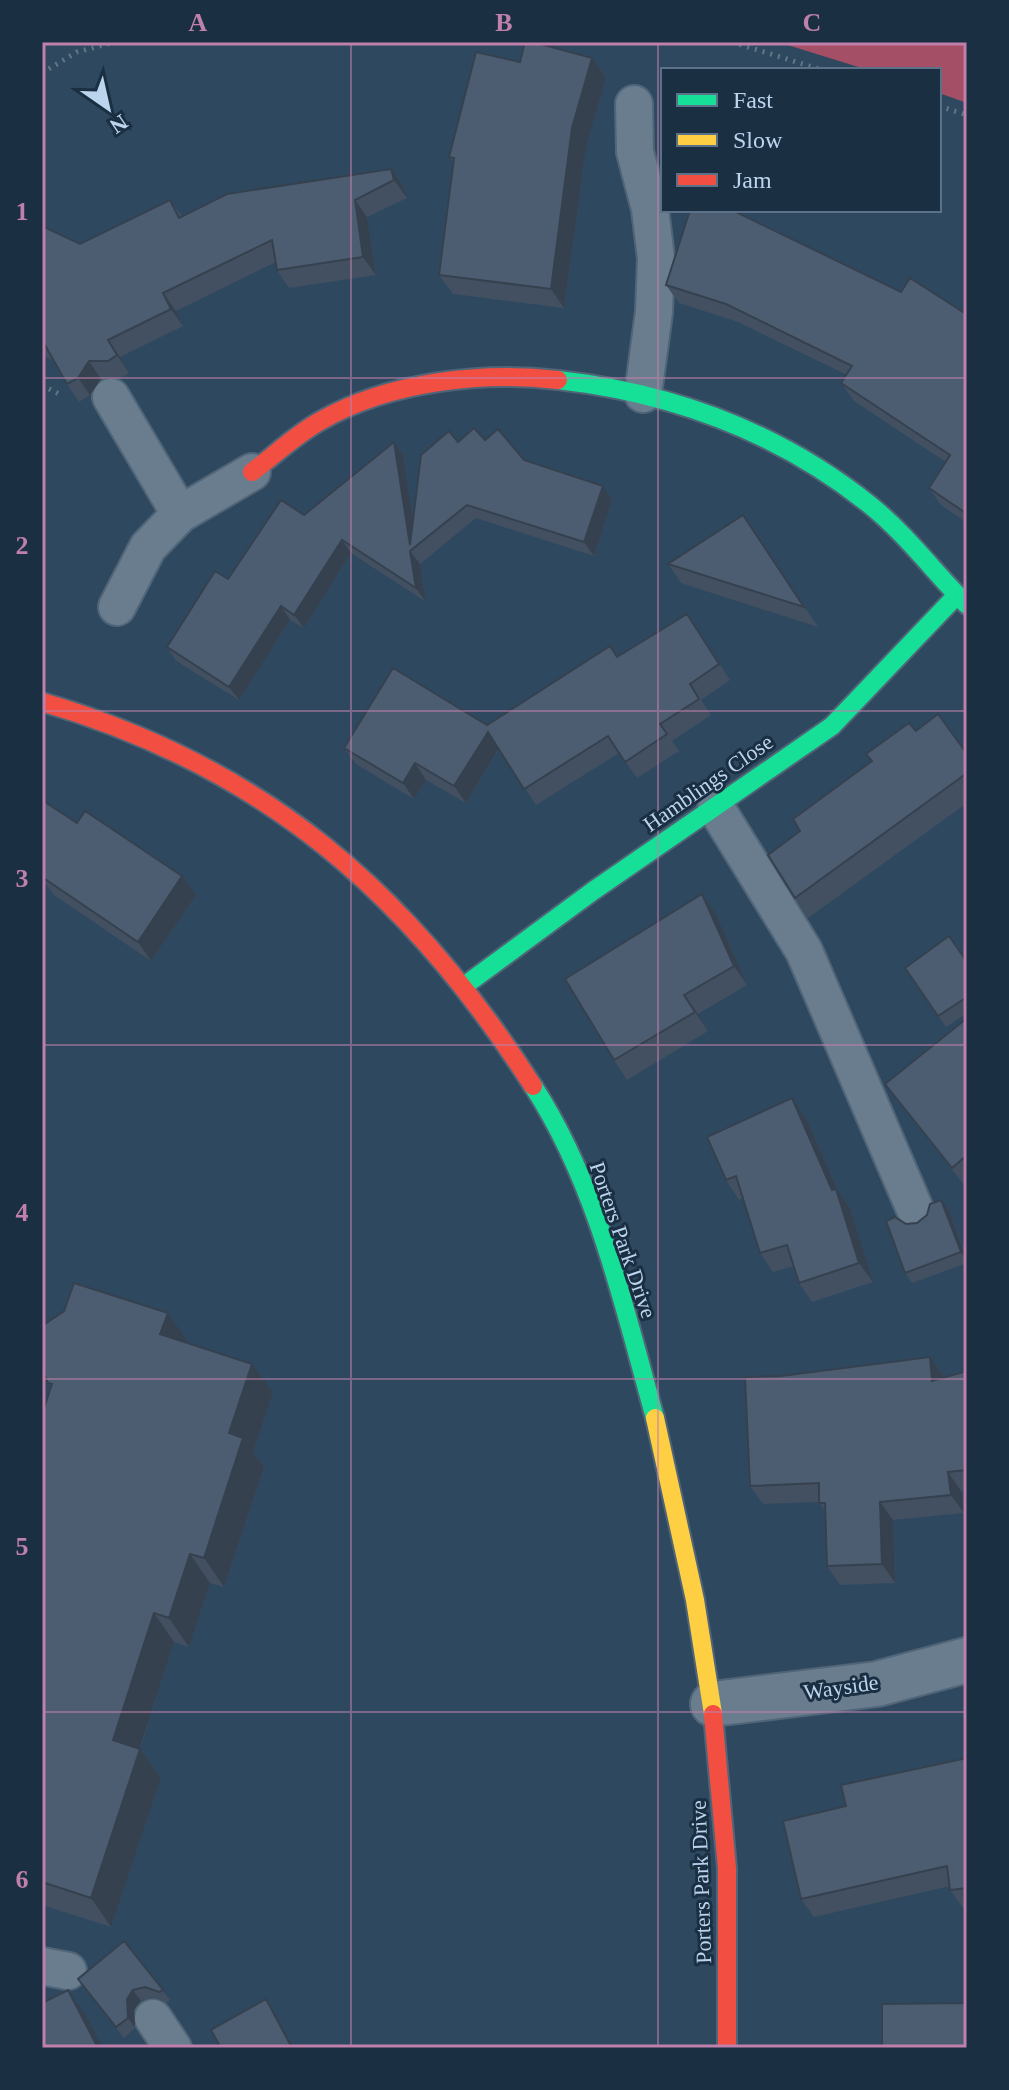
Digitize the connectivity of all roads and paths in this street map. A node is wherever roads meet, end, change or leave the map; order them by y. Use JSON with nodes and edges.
{"nodes":[{"id":1,"x":115,"y":42,"type":"edge"},
{"id":2,"x":732,"y":42,"type":"edge"},
{"id":3,"x":816,"y":68,"type":"edge"},
{"id":4,"x":42,"y":73,"type":"edge"},
{"id":5,"x":634,"y":104,"type":"dead end"},
{"id":6,"x":941,"y":107,"type":"edge"},
{"id":7,"x":967,"y":115,"type":"edge"},
{"id":8,"x":643,"y":394,"type":"junction"},
{"id":9,"x":111,"y":397,"type":"dead end"},
{"id":10,"x":252,"y":472,"type":"joint"},
{"id":11,"x":180,"y":514,"type":"junction"},
{"id":12,"x":962,"y":600,"type":"edge"},
{"id":13,"x":117,"y":607,"type":"dead end"},
{"id":14,"x":42,"y":702,"type":"edge"},
{"id":15,"x":716,"y":808,"type":"junction"},
{"id":16,"x":464,"y":986,"type":"junction"},
{"id":17,"x":917,"y":1214,"type":"dead end"},
{"id":18,"x":967,"y":1660,"type":"edge"},
{"id":19,"x":713,"y":1704,"type":"junction"},
{"id":20,"x":153,"y":2018,"type":"dead end"},
{"id":21,"x":173,"y":2048,"type":"edge"},
{"id":22,"x":727,"y":2048,"type":"edge"}],
"edges":[{"from":1,"to":4,"type":"path"},
{"from":2,"to":3,"type":"path"},
{"from":5,"to":8,"type":"lane"},
{"from":6,"to":7,"type":"path"},
{"from":8,"to":10,"type":"street","name":"Hamblings Close"},
{"from":8,"to":12,"type":"street","name":"Hamblings Close"},
{"from":9,"to":11,"type":"lane"},
{"from":10,"to":11,"type":"lane"},
{"from":11,"to":13,"type":"lane"},
{"from":12,"to":15,"type":"street","name":"Hamblings Close"},
{"from":14,"to":16,"type":"street","name":"Porters Park Drive"},
{"from":15,"to":16,"type":"street","name":"Hamblings Close"},
{"from":15,"to":17,"type":"lane"},
{"from":16,"to":19,"type":"street","name":"Porters Park Drive"},
{"from":18,"to":19,"type":"street","name":"Wayside"},
{"from":19,"to":22,"type":"street","name":"Porters Park Drive"},
{"from":20,"to":21,"type":"lane"}]}
